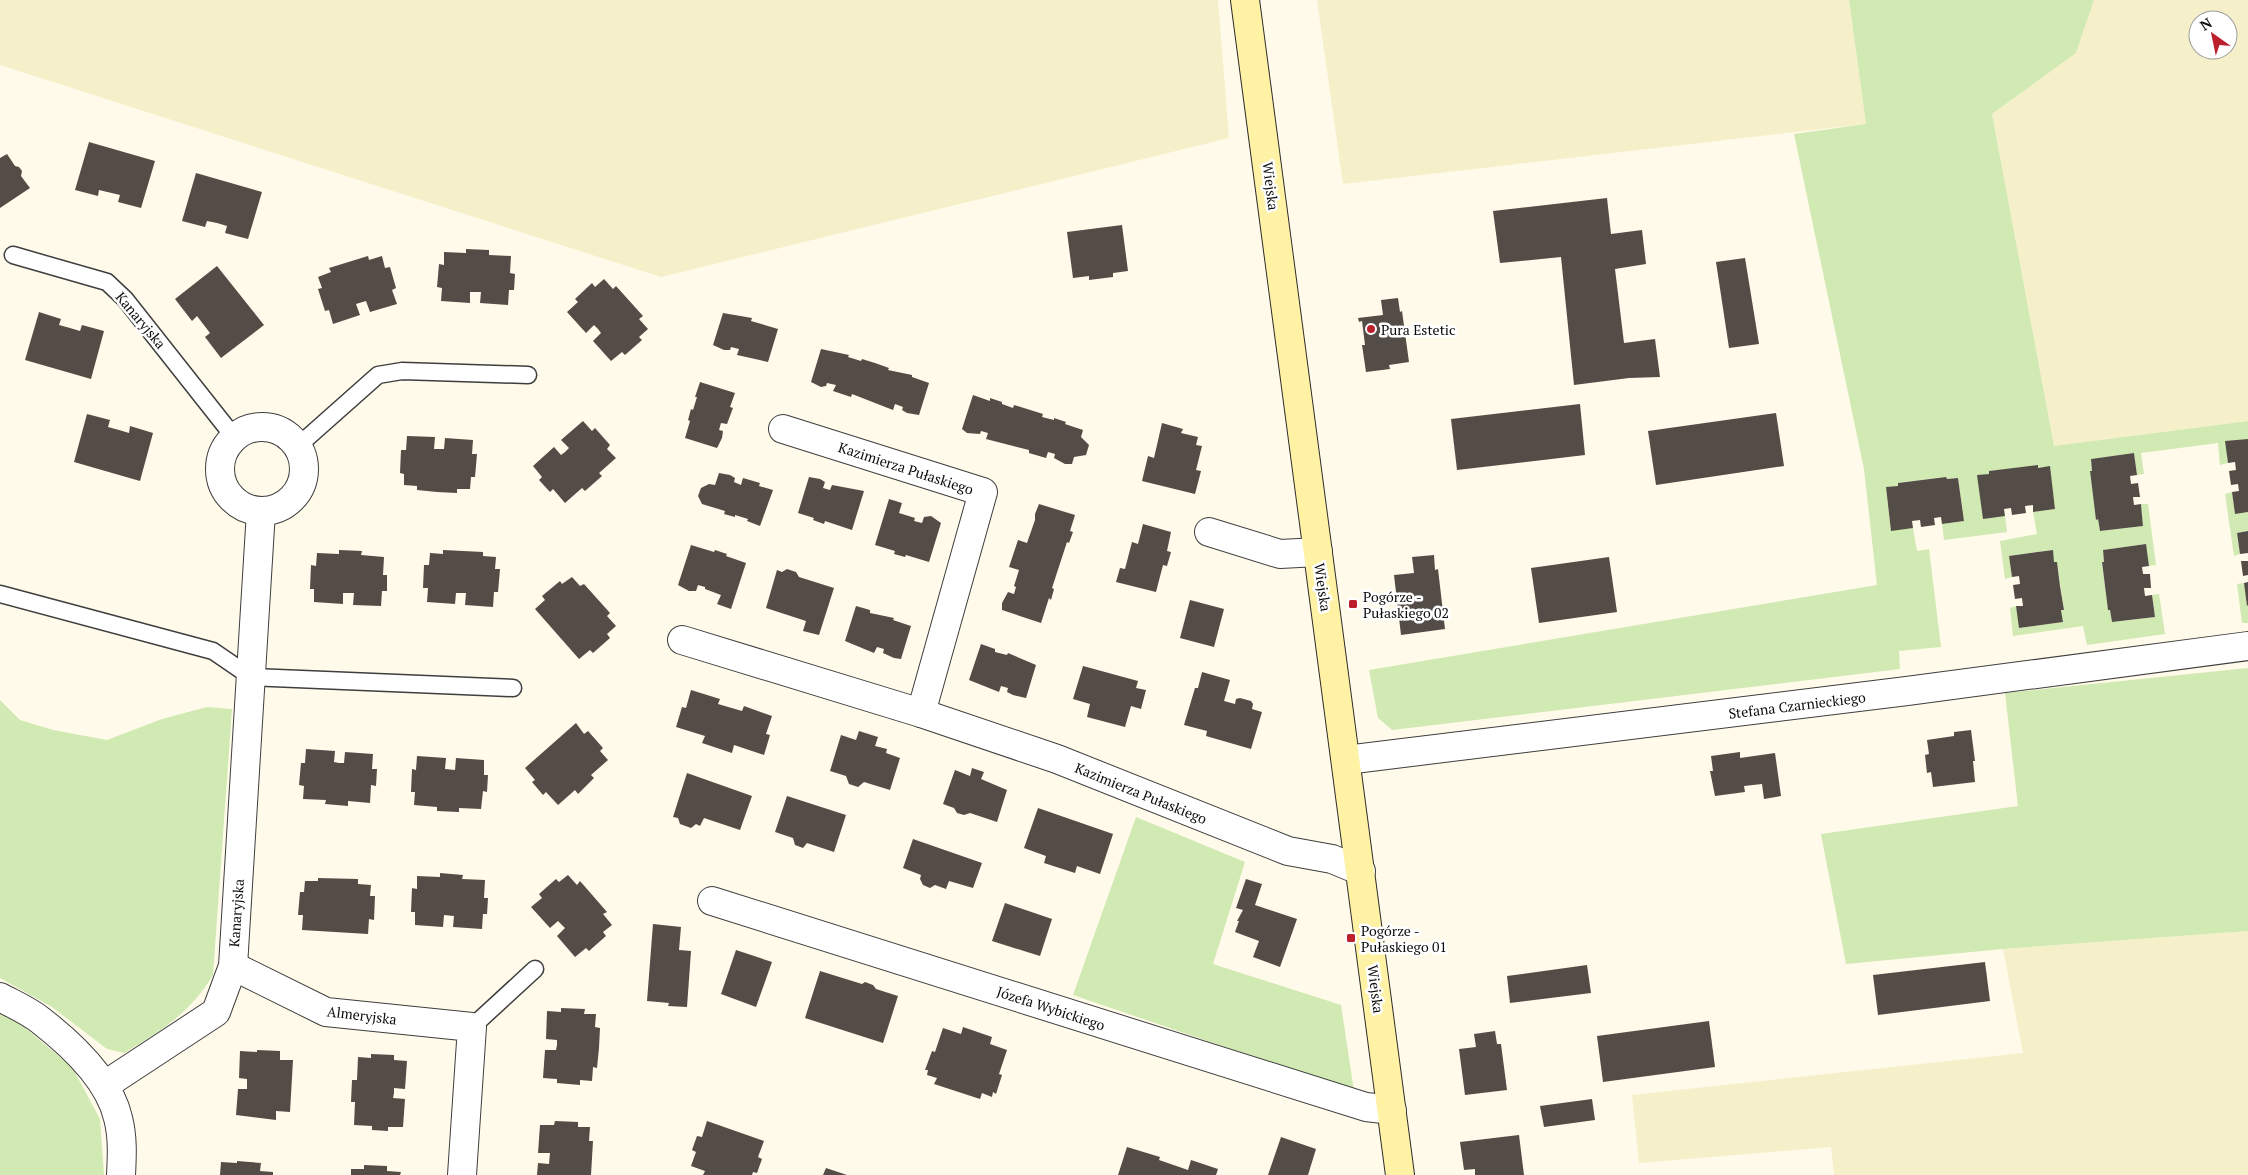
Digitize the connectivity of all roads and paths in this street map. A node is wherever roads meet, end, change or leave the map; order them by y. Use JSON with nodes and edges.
{"nodes":[{"id":1,"x":1245,"y":0,"type":"edge"},
{"id":2,"x":13,"y":255,"type":"dead end"},
{"id":3,"x":528,"y":375,"type":"dead end"},
{"id":4,"x":783,"y":429,"type":"dead end"},
{"id":5,"x":234,"y":437,"type":"junction"},
{"id":6,"x":298,"y":446,"type":"junction"},
{"id":7,"x":261,"y":511,"type":"junction"},
{"id":8,"x":1209,"y":532,"type":"dead end"},
{"id":9,"x":1318,"y":552,"type":"junction"},
{"id":10,"x":0,"y":594,"type":"edge"},
{"id":11,"x":682,"y":640,"type":"dead end"},
{"id":12,"x":2248,"y":646,"type":"edge"},
{"id":13,"x":251,"y":677,"type":"junction"},
{"id":14,"x":513,"y":688,"type":"dead end"},
{"id":15,"x":921,"y":713,"type":"junction"},
{"id":16,"x":1346,"y":760,"type":"junction"},
{"id":17,"x":1361,"y":871,"type":"junction"},
{"id":18,"x":712,"y":901,"type":"dead end"},
{"id":19,"x":233,"y":966,"type":"junction"},
{"id":20,"x":535,"y":969,"type":"dead end"},
{"id":21,"x":0,"y":997,"type":"edge"},
{"id":22,"x":472,"y":1027,"type":"junction"},
{"id":23,"x":104,"y":1085,"type":"junction"},
{"id":24,"x":1392,"y":1110,"type":"junction"},
{"id":25,"x":121,"y":1175,"type":"edge"},
{"id":26,"x":462,"y":1175,"type":"edge"},
{"id":27,"x":1400,"y":1175,"type":"edge"}],
"edges":[{"from":1,"to":9,"type":"street","name":"Wiejska"},
{"from":2,"to":5,"type":"lane","name":"Kanaryjska"},
{"from":3,"to":6,"type":"lane"},
{"from":4,"to":15,"type":"street","name":"Kazimierza Pułaskiego"},
{"from":5,"to":6,"type":"street"},
{"from":5,"to":7,"type":"street"},
{"from":6,"to":7,"type":"street"},
{"from":7,"to":13,"type":"street","name":"Kanaryjska"},
{"from":8,"to":9,"type":"street"},
{"from":9,"to":16,"type":"street","name":"Wiejska"},
{"from":10,"to":13,"type":"lane"},
{"from":11,"to":15,"type":"street","name":"Kazimierza Pułaskiego"},
{"from":12,"to":16,"type":"street","name":"Stefana Czarnieckiego"},
{"from":13,"to":14,"type":"lane"},
{"from":13,"to":19,"type":"street","name":"Kanaryjska"},
{"from":15,"to":17,"type":"street","name":"Kazimierza Pułaskiego"},
{"from":16,"to":17,"type":"street","name":"Wiejska"},
{"from":17,"to":24,"type":"street","name":"Wiejska"},
{"from":18,"to":24,"type":"street","name":"Józefa Wybickiego"},
{"from":19,"to":22,"type":"street","name":"Almeryjska"},
{"from":19,"to":23,"type":"street","name":"Kanaryjska"},
{"from":20,"to":22,"type":"lane"},
{"from":21,"to":23,"type":"street"},
{"from":22,"to":26,"type":"street"},
{"from":23,"to":25,"type":"street"},
{"from":24,"to":27,"type":"street","name":"Wiejska"}]}
